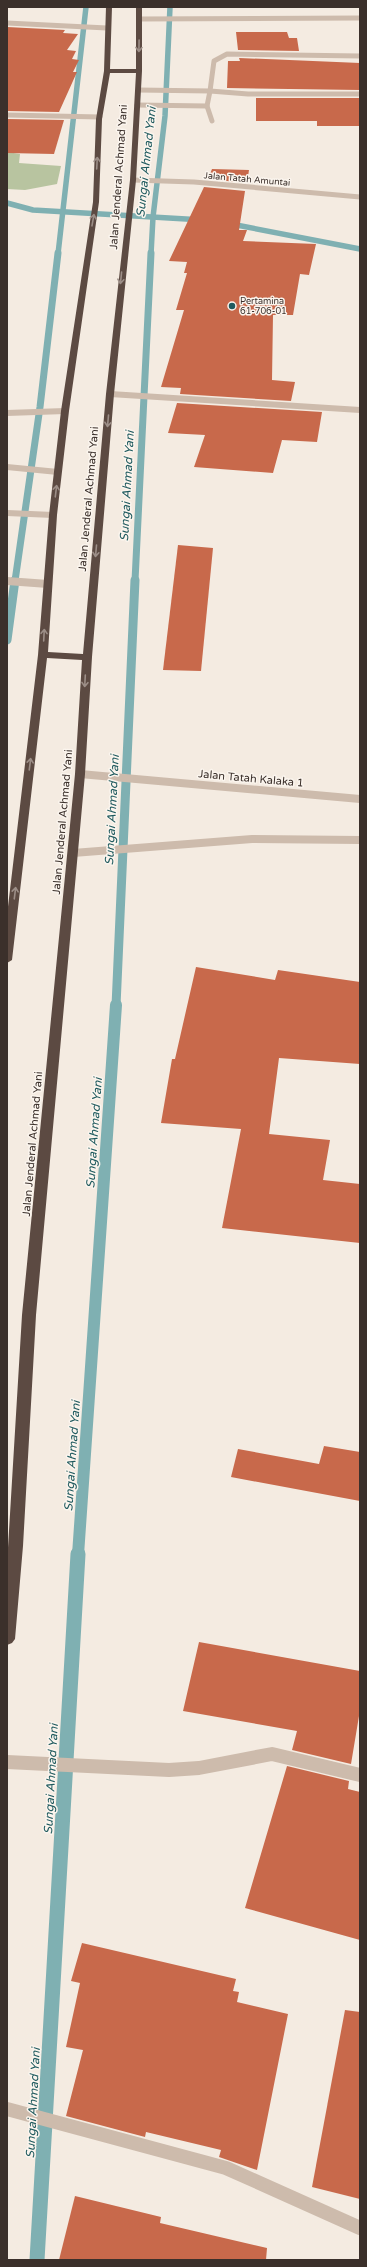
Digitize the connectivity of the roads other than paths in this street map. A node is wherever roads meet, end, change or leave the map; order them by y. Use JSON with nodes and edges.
{"nodes":[{"id":1,"x":109,"y":7,"type":"edge"},
{"id":2,"x":139,"y":7,"type":"edge"},
{"id":3,"x":360,"y":18,"type":"edge"},
{"id":4,"x":139,"y":19,"type":"junction"},
{"id":5,"x":7,"y":23,"type":"edge"},
{"id":6,"x":107,"y":28,"type":"junction"},
{"id":7,"x":360,"y":56,"type":"edge"},
{"id":8,"x":107,"y":71,"type":"junction"},
{"id":9,"x":139,"y":71,"type":"junction"},
{"id":10,"x":138,"y":90,"type":"junction"},
{"id":11,"x":210,"y":91,"type":"junction"},
{"id":12,"x":360,"y":94,"type":"edge"},
{"id":13,"x":137,"y":105,"type":"junction"},
{"id":14,"x":207,"y":106,"type":"junction"},
{"id":15,"x":7,"y":114,"type":"edge"},
{"id":16,"x":100,"y":117,"type":"junction"},
{"id":17,"x":212,"y":121,"type":"dead end"},
{"id":18,"x":133,"y":180,"type":"junction"},
{"id":19,"x":360,"y":197,"type":"edge"},
{"id":20,"x":110,"y":394,"type":"junction"},
{"id":21,"x":360,"y":410,"type":"edge"},
{"id":22,"x":65,"y":411,"type":"junction"},
{"id":23,"x":7,"y":413,"type":"edge"},
{"id":24,"x":7,"y":467,"type":"edge"},
{"id":25,"x":58,"y":472,"type":"junction"},
{"id":26,"x":9,"y":513,"type":"edge"},
{"id":27,"x":53,"y":515,"type":"junction"},
{"id":28,"x":7,"y":581,"type":"edge"},
{"id":29,"x":48,"y":584,"type":"junction"},
{"id":30,"x":43,"y":655,"type":"junction"},
{"id":31,"x":87,"y":657,"type":"junction"},
{"id":32,"x":80,"y":774,"type":"junction"},
{"id":33,"x":360,"y":799,"type":"edge"},
{"id":34,"x":360,"y":840,"type":"edge"},
{"id":35,"x":73,"y":853,"type":"junction"},
{"id":36,"x":7,"y":960,"type":"edge"},
{"id":37,"x":11,"y":1546,"type":"edge"},
{"id":38,"x":7,"y":1639,"type":"edge"},
{"id":39,"x":7,"y":1762,"type":"edge"},
{"id":40,"x":360,"y":1775,"type":"edge"},
{"id":41,"x":7,"y":2109,"type":"edge"},
{"id":42,"x":360,"y":2228,"type":"edge"}],
"edges":[{"from":1,"to":6,"type":"highway","name":"Jalan Jenderal Achmad Yani"},
{"from":2,"to":4,"type":"highway","name":"Jalan Jenderal Achmad Yani"},
{"from":3,"to":4,"type":"street"},
{"from":4,"to":9,"type":"highway","name":"Jalan Jenderal Achmad Yani","one_way":true},
{"from":5,"to":6,"type":"street"},
{"from":6,"to":8,"type":"highway","name":"Jalan Jenderal Achmad Yani"},
{"from":7,"to":11,"type":"street"},
{"from":8,"to":9,"type":"highway"},
{"from":8,"to":16,"type":"highway","name":"Jalan Jenderal Achmad Yani"},
{"from":9,"to":10,"type":"highway","name":"Jalan Jenderal Achmad Yani"},
{"from":10,"to":11,"type":"street"},
{"from":10,"to":13,"type":"highway","name":"Jalan Jenderal Achmad Yani"},
{"from":11,"to":12,"type":"street"},
{"from":11,"to":14,"type":"street"},
{"from":13,"to":14,"type":"street"},
{"from":13,"to":18,"type":"highway","name":"Jalan Jenderal Achmad Yani"},
{"from":14,"to":17,"type":"street"},
{"from":15,"to":16,"type":"street"},
{"from":22,"to":16,"type":"highway","name":"Jalan Jenderal Achmad Yani","one_way":true},
{"from":18,"to":19,"type":"street","name":"Jalan Tatah Amuntai"},
{"from":18,"to":20,"type":"highway","name":"Jalan Jenderal Achmad Yani","one_way":true},
{"from":20,"to":21,"type":"street"},
{"from":20,"to":31,"type":"highway","name":"Jalan Jenderal Achmad Yani","one_way":true},
{"from":22,"to":23,"type":"street"},
{"from":22,"to":25,"type":"highway","name":"Jalan Jenderal Achmad Yani"},
{"from":24,"to":25,"type":"street"},
{"from":27,"to":25,"type":"highway","name":"Jalan Jenderal Achmad Yani","one_way":true},
{"from":26,"to":27,"type":"street"},
{"from":27,"to":29,"type":"highway","name":"Jalan Jenderal Achmad Yani"},
{"from":28,"to":29,"type":"street"},
{"from":30,"to":29,"type":"highway","name":"Jalan Jenderal Achmad Yani","one_way":true},
{"from":30,"to":31,"type":"highway"},
{"from":36,"to":30,"type":"highway","name":"Jalan Jenderal Achmad Yani","one_way":true},
{"from":31,"to":32,"type":"highway","name":"Jalan Jenderal Achmad Yani","one_way":true},
{"from":32,"to":33,"type":"street","name":"Jalan Tatah Kalaka 1"},
{"from":32,"to":35,"type":"highway","name":"Jalan Jenderal Achmad Yani"},
{"from":34,"to":35,"type":"street"},
{"from":35,"to":37,"type":"highway","name":"Jalan Jenderal Achmad Yani"},
{"from":37,"to":38,"type":"highway","name":"Jalan Jenderal Achmad Yani"},
{"from":39,"to":40,"type":"street"},
{"from":41,"to":42,"type":"street"}]}
